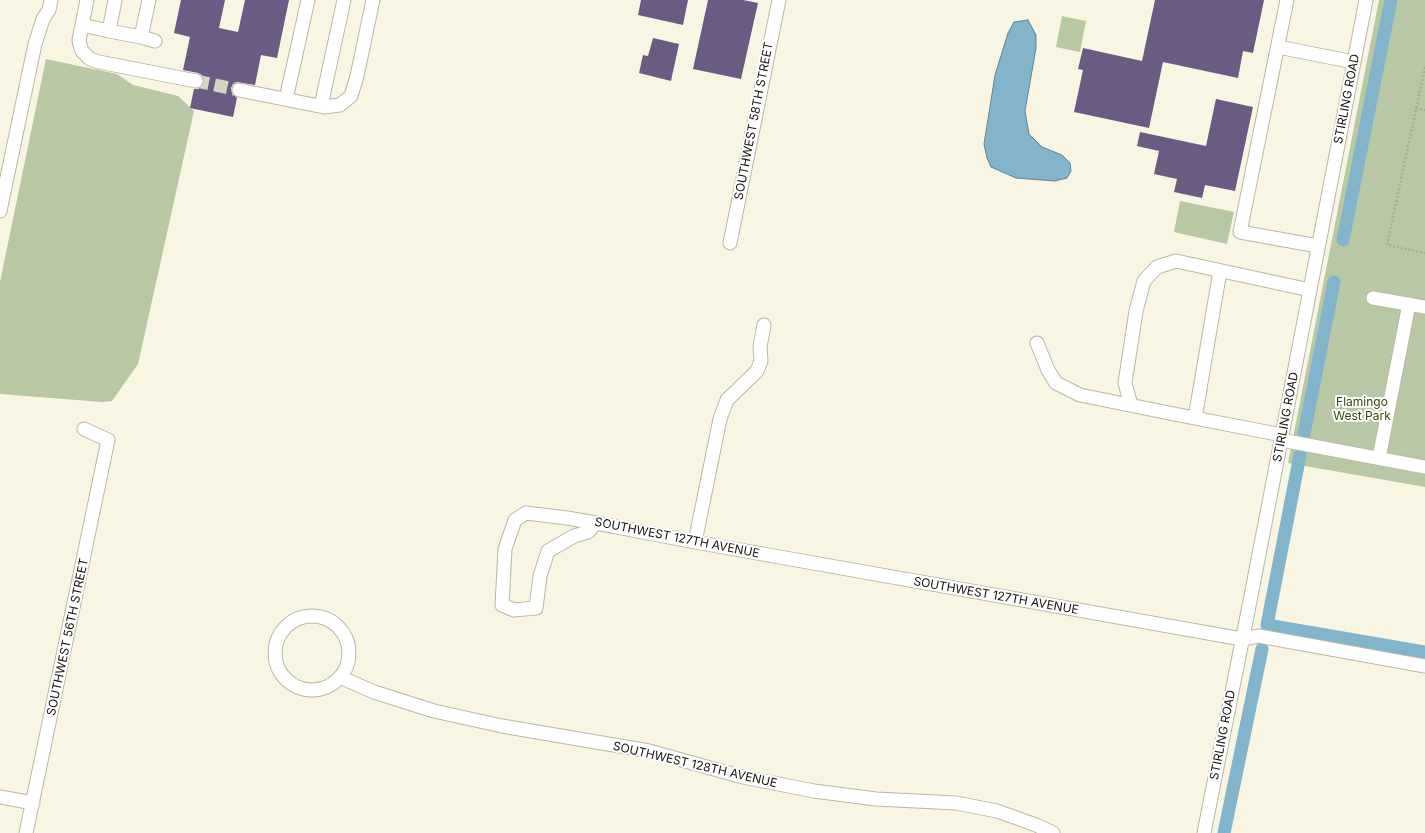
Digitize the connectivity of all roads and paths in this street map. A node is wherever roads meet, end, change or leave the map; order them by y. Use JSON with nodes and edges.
{"nodes":[{"id":1,"x":51,"y":0,"type":"edge"},
{"id":2,"x":87,"y":0,"type":"edge"},
{"id":3,"x":115,"y":0,"type":"edge"},
{"id":4,"x":149,"y":0,"type":"edge"},
{"id":5,"x":308,"y":0,"type":"edge"},
{"id":6,"x":344,"y":0,"type":"edge"},
{"id":7,"x":373,"y":0,"type":"edge"},
{"id":8,"x":779,"y":0,"type":"edge"},
{"id":9,"x":1287,"y":0,"type":"edge"},
{"id":10,"x":1366,"y":0,"type":"edge"},
{"id":11,"x":82,"y":25,"type":"junction"},
{"id":12,"x":109,"y":31,"type":"junction"},
{"id":13,"x":141,"y":37,"type":"junction"},
{"id":14,"x":156,"y":41,"type":"dead end"},
{"id":15,"x":1278,"y":47,"type":"junction"},
{"id":16,"x":1354,"y":62,"type":"junction"},
{"id":17,"x":1425,"y":67,"type":"edge"},
{"id":18,"x":196,"y":81,"type":"tunnel mouth"},
{"id":19,"x":239,"y":90,"type":"tunnel mouth"},
{"id":20,"x":286,"y":99,"type":"junction"},
{"id":21,"x":321,"y":106,"type":"junction"},
{"id":22,"x":1416,"y":108,"type":"junction"},
{"id":23,"x":1425,"y":110,"type":"edge"},
{"id":24,"x":0,"y":211,"type":"edge"},
{"id":25,"x":730,"y":243,"type":"dead end"},
{"id":26,"x":1318,"y":246,"type":"junction"},
{"id":27,"x":1425,"y":253,"type":"edge"},
{"id":28,"x":1220,"y":271,"type":"junction"},
{"id":29,"x":1310,"y":290,"type":"junction"},
{"id":30,"x":1373,"y":298,"type":"dead end"},
{"id":31,"x":1409,"y":304,"type":"junction"},
{"id":32,"x":1425,"y":307,"type":"edge"},
{"id":33,"x":764,"y":326,"type":"dead end"},
{"id":34,"x":1037,"y":343,"type":"dead end"},
{"id":35,"x":1131,"y":405,"type":"junction"},
{"id":36,"x":1195,"y":418,"type":"junction"},
{"id":37,"x":84,"y":429,"type":"dead end"},
{"id":38,"x":1282,"y":437,"type":"junction"},
{"id":39,"x":1379,"y":458,"type":"junction"},
{"id":40,"x":1425,"y":467,"type":"edge"},
{"id":41,"x":596,"y":523,"type":"junction"},
{"id":42,"x":695,"y":542,"type":"junction"},
{"id":43,"x":1242,"y":640,"type":"junction"},
{"id":44,"x":1425,"y":666,"type":"edge"},
{"id":45,"x":340,"y":677,"type":"junction"},
{"id":46,"x":0,"y":796,"type":"edge"},
{"id":47,"x":33,"y":803,"type":"junction"},
{"id":48,"x":26,"y":833,"type":"edge"},
{"id":49,"x":1053,"y":833,"type":"edge"},
{"id":50,"x":1204,"y":833,"type":"edge"}],
"edges":[{"from":1,"to":24,"type":"street"},
{"from":2,"to":11,"type":"street"},
{"from":3,"to":12,"type":"street"},
{"from":4,"to":13,"type":"street"},
{"from":5,"to":20,"type":"street"},
{"from":6,"to":21,"type":"street"},
{"from":7,"to":21,"type":"street"},
{"from":8,"to":25,"type":"street","name":"SOUTHWEST 58TH STREET"},
{"from":9,"to":15,"type":"street"},
{"from":10,"to":16,"type":"street","name":"STIRLING ROAD"},
{"from":11,"to":12,"type":"street"},
{"from":11,"to":18,"type":"street"},
{"from":12,"to":13,"type":"street"},
{"from":13,"to":14,"type":"street"},
{"from":15,"to":16,"type":"street"},
{"from":15,"to":26,"type":"street"},
{"from":16,"to":26,"type":"street","name":"STIRLING ROAD"},
{"from":17,"to":22,"type":"path"},
{"from":19,"to":20,"type":"street"},
{"from":20,"to":21,"type":"street"},
{"from":22,"to":23,"type":"path"},
{"from":22,"to":27,"type":"path"},
{"from":26,"to":29,"type":"street","name":"STIRLING ROAD"},
{"from":28,"to":29,"type":"street"},
{"from":28,"to":35,"type":"street"},
{"from":28,"to":36,"type":"street"},
{"from":29,"to":38,"type":"street","name":"STIRLING ROAD"},
{"from":30,"to":31,"type":"street"},
{"from":31,"to":32,"type":"street"},
{"from":31,"to":39,"type":"street"},
{"from":33,"to":42,"type":"street"},
{"from":34,"to":35,"type":"street"},
{"from":35,"to":36,"type":"street"},
{"from":36,"to":38,"type":"street"},
{"from":37,"to":47,"type":"street","name":"SOUTHWEST 56TH STREET"},
{"from":38,"to":39,"type":"street"},
{"from":38,"to":43,"type":"street","name":"STIRLING ROAD"},
{"from":39,"to":40,"type":"street"},
{"from":41,"to":41,"type":"street","name":"SOUTHWEST 127TH AVENUE"},
{"from":41,"to":42,"type":"street","name":"SOUTHWEST 127TH AVENUE"},
{"from":42,"to":43,"type":"street","name":"SOUTHWEST 127TH AVENUE"},
{"from":43,"to":44,"type":"street","name":"SOUTHWEST 127TH AVENUE"},
{"from":43,"to":50,"type":"street","name":"STIRLING ROAD"},
{"from":45,"to":45,"type":"street"},
{"from":45,"to":49,"type":"street","name":"SOUTHWEST 128TH AVENUE"},
{"from":46,"to":47,"type":"street"},
{"from":47,"to":48,"type":"street","name":"SOUTHWEST 56TH STREET"}]}
